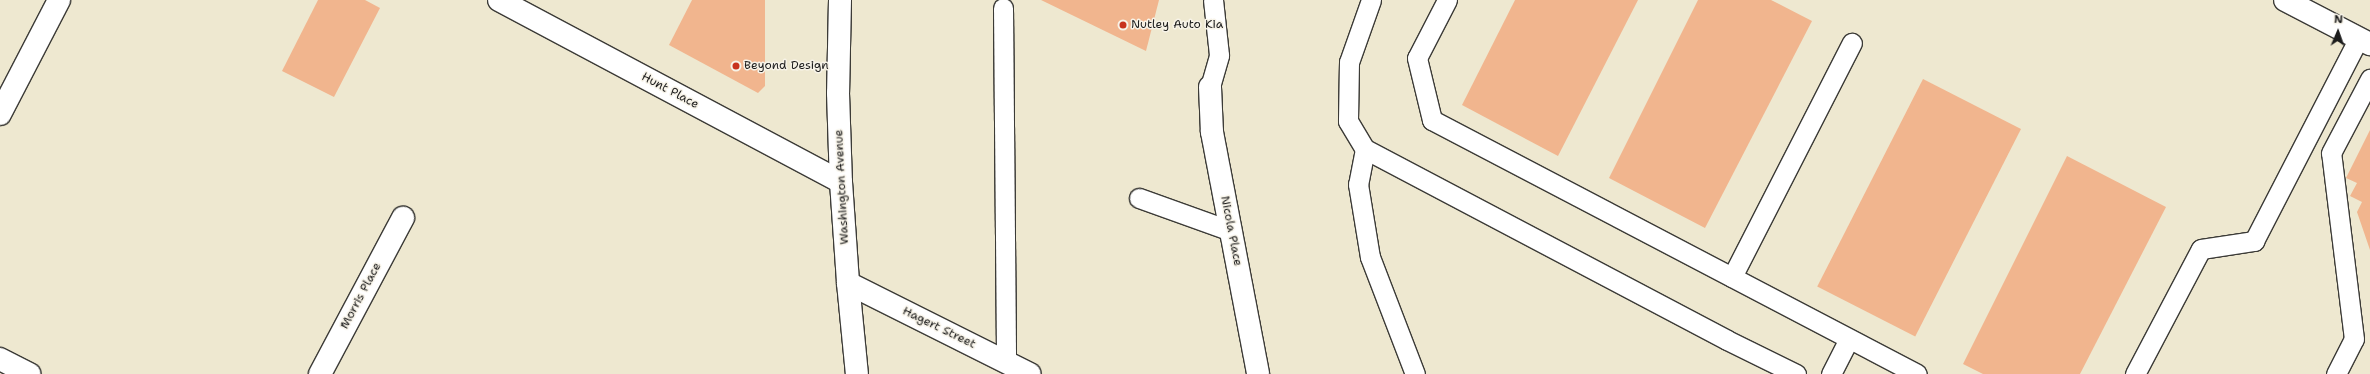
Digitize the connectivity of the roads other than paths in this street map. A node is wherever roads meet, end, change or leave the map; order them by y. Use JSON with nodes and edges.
{"nodes":[{"id":1,"x":59,"y":0,"type":"edge"},
{"id":2,"x":499,"y":0,"type":"edge"},
{"id":3,"x":840,"y":0,"type":"edge"},
{"id":4,"x":1213,"y":0,"type":"edge"},
{"id":5,"x":1371,"y":0,"type":"edge"},
{"id":6,"x":1447,"y":0,"type":"edge"},
{"id":7,"x":2285,"y":0,"type":"edge"},
{"id":8,"x":1003,"y":8,"type":"dead end"},
{"id":9,"x":2365,"y":41,"type":"edge"},
{"id":10,"x":1852,"y":43,"type":"dead end"},
{"id":11,"x":2370,"y":78,"type":"edge"},
{"id":12,"x":1210,"y":87,"type":"joint"},
{"id":13,"x":0,"y":114,"type":"edge"},
{"id":14,"x":1365,"y":149,"type":"junction"},
{"id":15,"x":841,"y":182,"type":"junction"},
{"id":16,"x":1139,"y":198,"type":"dead end"},
{"id":17,"x":403,"y":218,"type":"dead end"},
{"id":18,"x":1231,"y":231,"type":"junction"},
{"id":19,"x":1732,"y":277,"type":"junction"},
{"id":20,"x":848,"y":283,"type":"junction"},
{"id":21,"x":1849,"y":339,"type":"junction"},
{"id":22,"x":0,"y":358,"type":"edge"},
{"id":23,"x":1006,"y":362,"type":"junction"},
{"id":24,"x":29,"y":374,"type":"edge"},
{"id":25,"x":320,"y":374,"type":"edge"},
{"id":26,"x":857,"y":374,"type":"edge"},
{"id":27,"x":1030,"y":374,"type":"edge"},
{"id":28,"x":1258,"y":374,"type":"edge"},
{"id":29,"x":1414,"y":374,"type":"edge"},
{"id":30,"x":1796,"y":374,"type":"edge"},
{"id":31,"x":1831,"y":374,"type":"edge"},
{"id":32,"x":1917,"y":374,"type":"edge"},
{"id":33,"x":2135,"y":374,"type":"edge"},
{"id":34,"x":2336,"y":374,"type":"edge"}],
"edges":[{"from":1,"to":13,"type":"street"},
{"from":2,"to":15,"type":"street","name":"Hunt Place"},
{"from":3,"to":15,"type":"street","name":"Washington Avenue"},
{"from":4,"to":12,"type":"lane"},
{"from":5,"to":14,"type":"lane"},
{"from":6,"to":19,"type":"lane"},
{"from":7,"to":9,"type":"street"},
{"from":8,"to":23,"type":"lane"},
{"from":9,"to":33,"type":"lane"},
{"from":10,"to":19,"type":"lane"},
{"from":11,"to":34,"type":"lane"},
{"from":12,"to":18,"type":"street","name":"Nicola Place"},
{"from":14,"to":29,"type":"lane"},
{"from":14,"to":30,"type":"lane"},
{"from":15,"to":20,"type":"street","name":"Washington Avenue"},
{"from":16,"to":18,"type":"lane"},
{"from":17,"to":25,"type":"street","name":"Morris Place"},
{"from":18,"to":28,"type":"street","name":"Nicola Place"},
{"from":19,"to":21,"type":"lane"},
{"from":20,"to":23,"type":"street","name":"Hagert Street"},
{"from":20,"to":26,"type":"street","name":"Washington Avenue"},
{"from":21,"to":31,"type":"lane"},
{"from":21,"to":32,"type":"lane"},
{"from":22,"to":24,"type":"street"},
{"from":23,"to":27,"type":"street","name":"Hagert Street"}]}
